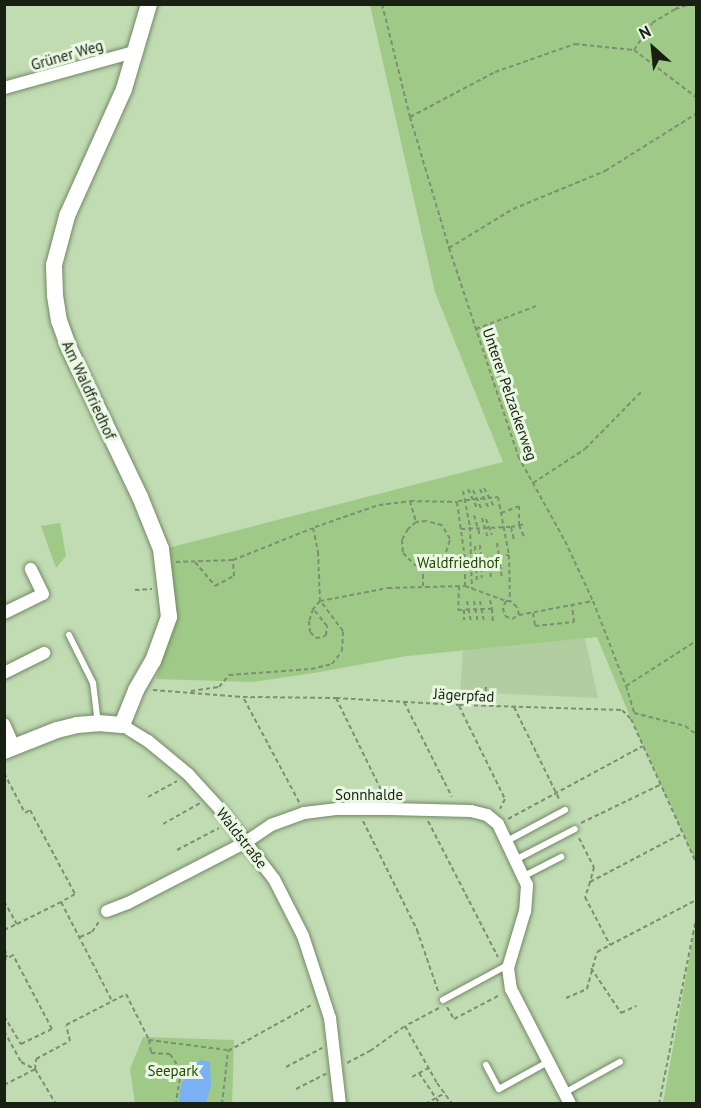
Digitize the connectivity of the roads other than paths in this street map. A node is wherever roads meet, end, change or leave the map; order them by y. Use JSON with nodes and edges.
{"nodes":[{"id":1,"x":149,"y":4,"type":"edge"},
{"id":2,"x":137,"y":51,"type":"junction"},
{"id":3,"x":4,"y":88,"type":"edge"},
{"id":4,"x":31,"y":569,"type":"dead end"},
{"id":5,"x":4,"y":613,"type":"edge"},
{"id":6,"x":69,"y":635,"type":"dead end"},
{"id":7,"x":44,"y":653,"type":"dead end"},
{"id":8,"x":4,"y":673,"type":"edge"},
{"id":9,"x":98,"y":723,"type":"junction"},
{"id":10,"x":4,"y":724,"type":"edge"},
{"id":11,"x":122,"y":725,"type":"junction"},
{"id":12,"x":9,"y":748,"type":"edge"},
{"id":13,"x":565,"y":810,"type":"road end"},
{"id":14,"x":575,"y":829,"type":"road end"},
{"id":15,"x":507,"y":841,"type":"junction"},
{"id":16,"x":246,"y":842,"type":"junction"},
{"id":17,"x":561,"y":857,"type":"dead end"},
{"id":18,"x":517,"y":860,"type":"junction"},
{"id":19,"x":524,"y":876,"type":"junction"},
{"id":20,"x":107,"y":911,"type":"road end"},
{"id":21,"x":506,"y":968,"type":"junction"},
{"id":22,"x":444,"y":1002,"type":"road end"},
{"id":23,"x":548,"y":1062,"type":"junction"},
{"id":24,"x":620,"y":1062,"type":"dead end"},
{"id":25,"x":486,"y":1065,"type":"dead end"},
{"id":26,"x":567,"y":1098,"type":"edge"},
{"id":27,"x":340,"y":1104,"type":"edge"}],
"edges":[{"from":1,"to":2,"type":"street","name":"Am Waldfriedhof"},
{"from":2,"to":3,"type":"street","name":"Grüner Weg"},
{"from":2,"to":11,"type":"street","name":"Am Waldfriedhof"},
{"from":4,"to":5,"type":"street"},
{"from":6,"to":9,"type":"lane"},
{"from":7,"to":8,"type":"street"},
{"from":9,"to":11,"type":"street","name":"Waldstraße"},
{"from":9,"to":12,"type":"street","name":"Waldstraße"},
{"from":10,"to":12,"type":"street"},
{"from":11,"to":16,"type":"street","name":"Waldstraße"},
{"from":13,"to":15,"type":"lane"},
{"from":14,"to":18,"type":"lane"},
{"from":15,"to":16,"type":"street","name":"Sonnhalde"},
{"from":15,"to":18,"type":"street"},
{"from":16,"to":20,"type":"street","name":"Sonnhalde"},
{"from":16,"to":27,"type":"street","name":"Waldstraße"},
{"from":17,"to":19,"type":"lane"},
{"from":18,"to":19,"type":"street"},
{"from":19,"to":21,"type":"street"},
{"from":21,"to":22,"type":"lane"},
{"from":21,"to":23,"type":"street"},
{"from":23,"to":25,"type":"lane"},
{"from":23,"to":26,"type":"street"},
{"from":24,"to":26,"type":"lane"}]}
